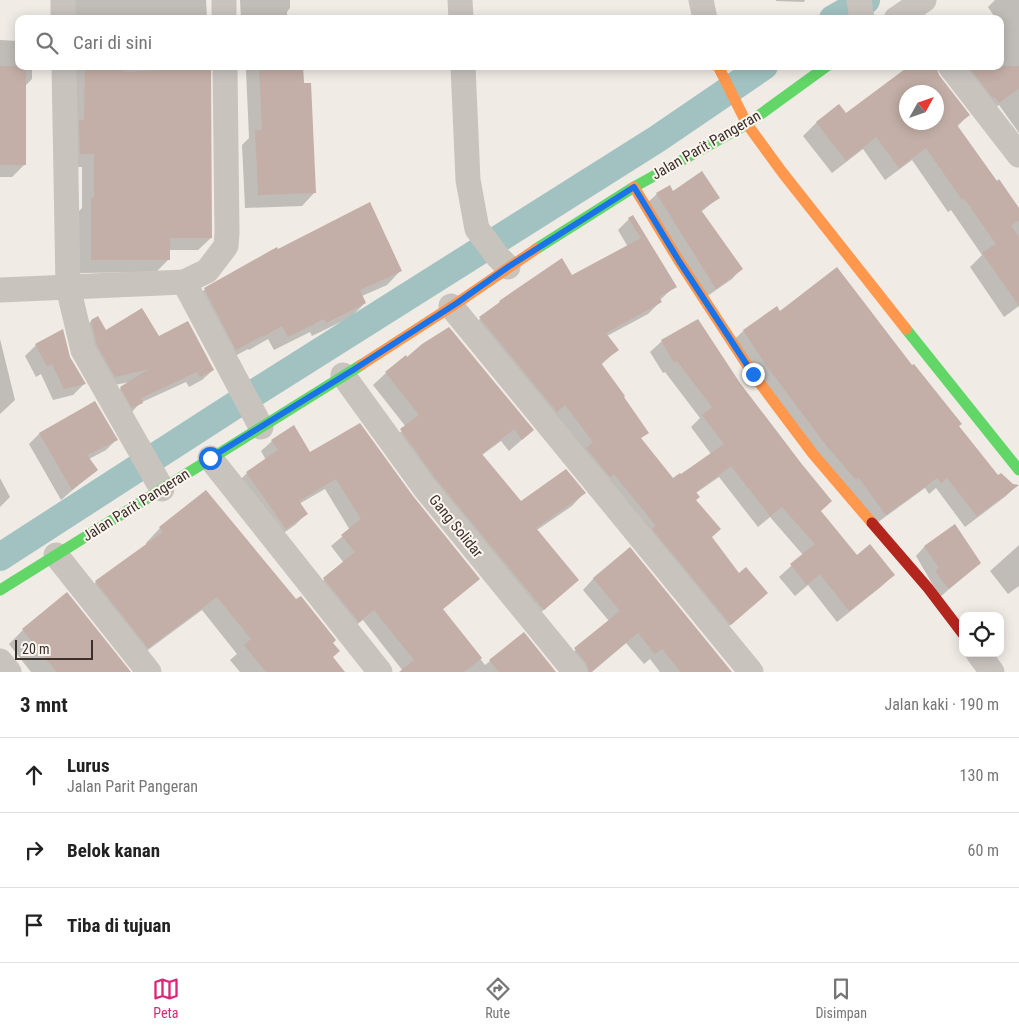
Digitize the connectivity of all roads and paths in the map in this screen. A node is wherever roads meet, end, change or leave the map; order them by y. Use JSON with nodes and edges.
{"nodes":[{"id":1,"x":63,"y":0,"type":"edge"},
{"id":2,"x":224,"y":0,"type":"edge"},
{"id":3,"x":460,"y":0,"type":"edge"},
{"id":4,"x":701,"y":0,"type":"edge"},
{"id":5,"x":859,"y":0,"type":"edge"},
{"id":6,"x":63,"y":15,"type":"edge"},
{"id":7,"x":224,"y":15,"type":"edge"},
{"id":8,"x":461,"y":15,"type":"edge"},
{"id":9,"x":704,"y":15,"type":"edge"},
{"id":10,"x":861,"y":15,"type":"edge"},
{"id":11,"x":64,"y":70,"type":"edge"},
{"id":12,"x":225,"y":70,"type":"edge"},
{"id":13,"x":463,"y":70,"type":"edge"},
{"id":14,"x":719,"y":70,"type":"edge"},
{"id":15,"x":822,"y":70,"type":"edge"},
{"id":16,"x":953,"y":70,"type":"edge"},
{"id":17,"x":747,"y":124,"type":"junction"},
{"id":18,"x":1019,"y":155,"type":"edge"},
{"id":19,"x":634,"y":187,"type":"junction"},
{"id":20,"x":503,"y":262,"type":"junction"},
{"id":21,"x":184,"y":282,"type":"junction"},
{"id":22,"x":68,"y":287,"type":"junction"},
{"id":23,"x":0,"y":290,"type":"edge"},
{"id":24,"x":451,"y":306,"type":"junction"},
{"id":25,"x":343,"y":375,"type":"junction"},
{"id":26,"x":258,"y":419,"type":"junction"},
{"id":27,"x":210,"y":458,"type":"junction"},
{"id":28,"x":1019,"y":470,"type":"edge"},
{"id":29,"x":162,"y":489,"type":"junction"},
{"id":30,"x":56,"y":555,"type":"junction"},
{"id":31,"x":0,"y":590,"type":"edge"},
{"id":32,"x":959,"y":629,"type":"edge"},
{"id":33,"x":981,"y":657,"type":"edge"},
{"id":34,"x":0,"y":661,"type":"edge"},
{"id":35,"x":9,"y":672,"type":"edge"},
{"id":36,"x":149,"y":672,"type":"edge"},
{"id":37,"x":380,"y":672,"type":"edge"},
{"id":38,"x":575,"y":672,"type":"edge"},
{"id":39,"x":751,"y":672,"type":"edge"},
{"id":40,"x":992,"y":672,"type":"edge"}],
"edges":[{"from":1,"to":6,"type":"street"},
{"from":2,"to":7,"type":"street"},
{"from":3,"to":8,"type":"street"},
{"from":4,"to":9,"type":"street"},
{"from":5,"to":10,"type":"street"},
{"from":11,"to":22,"type":"street"},
{"from":12,"to":21,"type":"street"},
{"from":13,"to":20,"type":"street"},
{"from":14,"to":17,"type":"street"},
{"from":15,"to":17,"type":"street","name":"Jalan Parit Pangeran"},
{"from":16,"to":18,"type":"street"},
{"from":17,"to":19,"type":"street","name":"Jalan Parit Pangeran"},
{"from":17,"to":28,"type":"street"},
{"from":19,"to":20,"type":"street","name":"Jalan Parit Pangeran"},
{"from":19,"to":32,"type":"street"},
{"from":20,"to":24,"type":"street","name":"Jalan Parit Pangeran"},
{"from":21,"to":22,"type":"street"},
{"from":21,"to":26,"type":"street"},
{"from":22,"to":23,"type":"street"},
{"from":22,"to":29,"type":"street"},
{"from":24,"to":25,"type":"street","name":"Jalan Parit Pangeran"},
{"from":24,"to":39,"type":"street"},
{"from":25,"to":26,"type":"street","name":"Jalan Parit Pangeran"},
{"from":25,"to":38,"type":"street","name":"Gang Solidar"},
{"from":26,"to":27,"type":"street","name":"Jalan Parit Pangeran"},
{"from":27,"to":29,"type":"street","name":"Jalan Parit Pangeran"},
{"from":27,"to":37,"type":"street"},
{"from":29,"to":30,"type":"street","name":"Jalan Parit Pangeran"},
{"from":30,"to":31,"type":"street","name":"Jalan Parit Pangeran"},
{"from":30,"to":36,"type":"street"},
{"from":33,"to":40,"type":"street"},
{"from":34,"to":35,"type":"street"}]}
